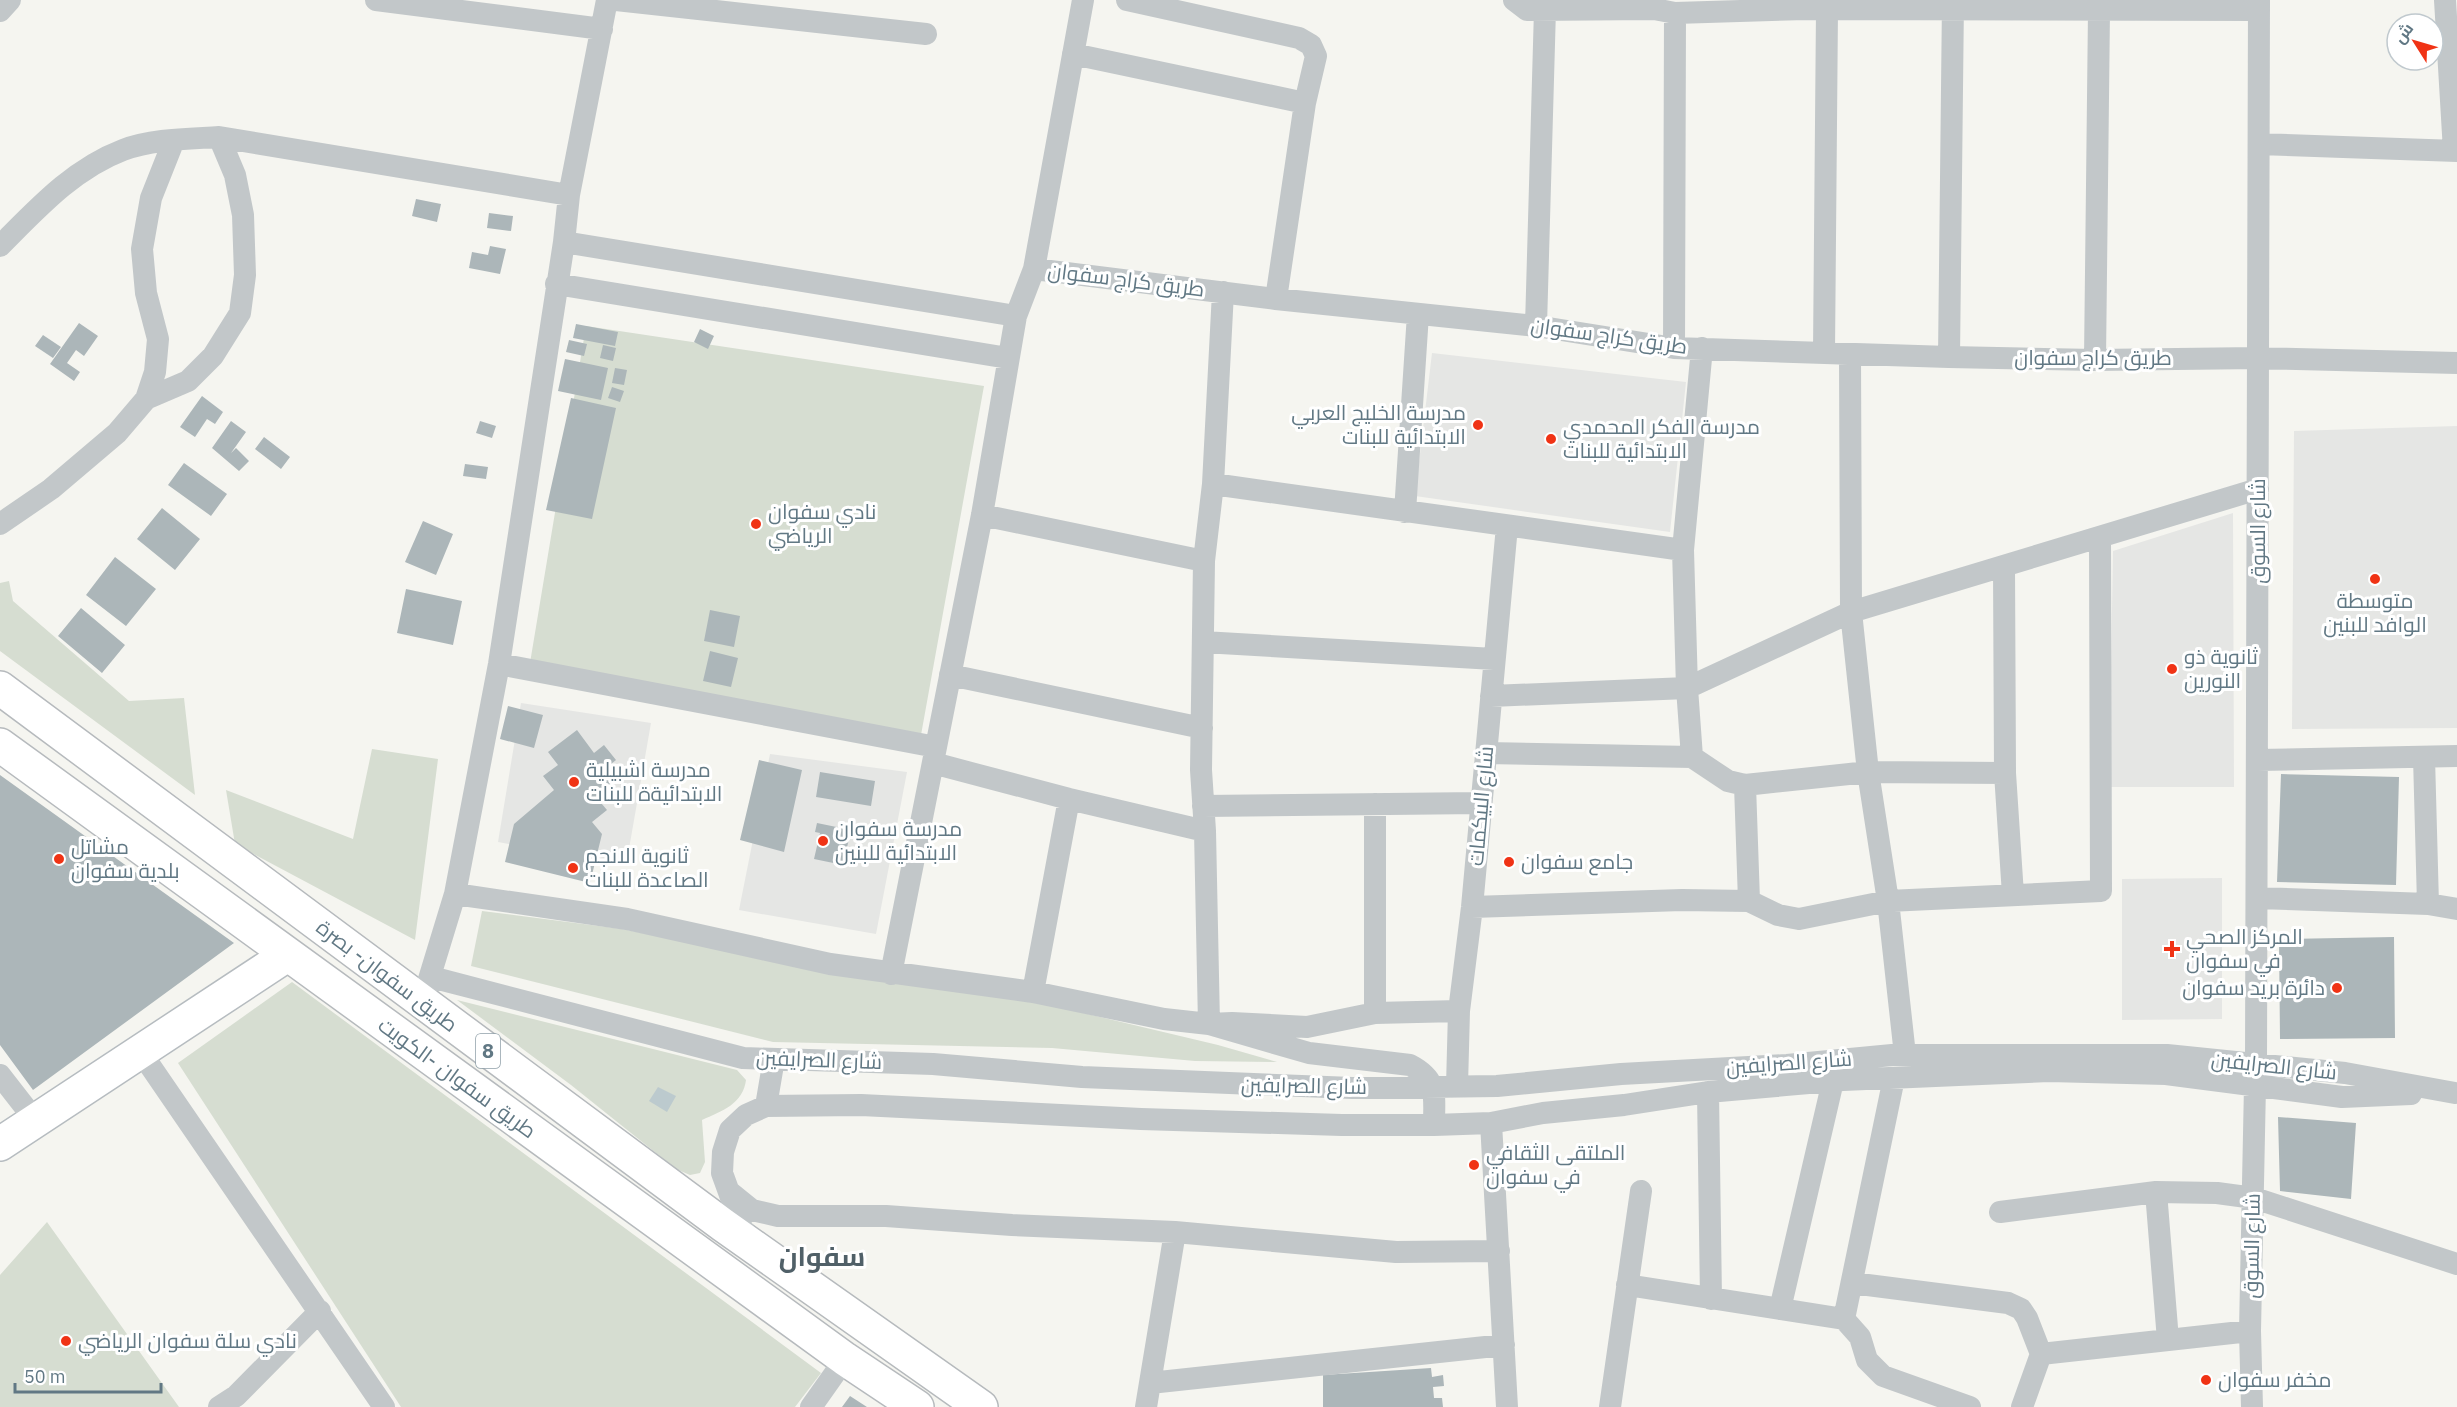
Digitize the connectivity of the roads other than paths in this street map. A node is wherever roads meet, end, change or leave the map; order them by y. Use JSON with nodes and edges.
{"nodes":[{"id":1,"x":10,"y":0,"type":"edge"},
{"id":2,"x":376,"y":0,"type":"edge"},
{"id":3,"x":607,"y":0,"type":"edge"},
{"id":4,"x":616,"y":0,"type":"edge"},
{"id":5,"x":1083,"y":0,"type":"edge"},
{"id":6,"x":1127,"y":0,"type":"edge"},
{"id":7,"x":1514,"y":0,"type":"edge"},
{"id":8,"x":2445,"y":0,"type":"edge"},
{"id":9,"x":402,"y":2,"type":"edge"},
{"id":10,"x":1953,"y":5,"type":"edge"},
{"id":11,"x":2259,"y":5,"type":"edge"},
{"id":12,"x":1813,"y":6,"type":"edge"},
{"id":13,"x":1662,"y":7,"type":"edge"},
{"id":14,"x":1545,"y":9,"type":"junction"},
{"id":15,"x":2099,"y":10,"type":"junction"},
{"id":16,"x":0,"y":11,"type":"edge"},
{"id":17,"x":602,"y":29,"type":"junction"},
{"id":18,"x":926,"y":34,"type":"dead end"},
{"id":19,"x":1073,"y":54,"type":"junction"},
{"id":20,"x":1305,"y":102,"type":"junction"},
{"id":21,"x":219,"y":137,"type":"junction"},
{"id":22,"x":174,"y":140,"type":"junction"},
{"id":23,"x":2259,"y":144,"type":"junction"},
{"id":24,"x":2455,"y":151,"type":"edge"},
{"id":25,"x":569,"y":195,"type":"junction"},
{"id":26,"x":564,"y":242,"type":"junction"},
{"id":27,"x":0,"y":246,"type":"edge"},
{"id":28,"x":1034,"y":269,"type":"junction"},
{"id":29,"x":556,"y":284,"type":"junction"},
{"id":30,"x":1223,"y":292,"type":"junction"},
{"id":31,"x":1276,"y":299,"type":"junction"},
{"id":32,"x":1419,"y":314,"type":"junction"},
{"id":33,"x":1016,"y":316,"type":"junction"},
{"id":34,"x":1536,"y":326,"type":"junction"},
{"id":35,"x":1674,"y":348,"type":"junction"},
{"id":36,"x":1702,"y":348,"type":"junction"},
{"id":37,"x":1824,"y":352,"type":"junction"},
{"id":38,"x":1850,"y":355,"type":"junction"},
{"id":39,"x":1949,"y":357,"type":"junction"},
{"id":40,"x":1008,"y":358,"type":"junction"},
{"id":41,"x":2258,"y":358,"type":"junction"},
{"id":42,"x":2095,"y":360,"type":"junction"},
{"id":43,"x":2457,"y":363,"type":"edge"},
{"id":44,"x":146,"y":399,"type":"junction"},
{"id":45,"x":1213,"y":484,"type":"junction"},
{"id":46,"x":2258,"y":489,"type":"junction"},
{"id":47,"x":1405,"y":512,"type":"junction"},
{"id":48,"x":982,"y":515,"type":"junction"},
{"id":49,"x":0,"y":524,"type":"edge"},
{"id":50,"x":1507,"y":526,"type":"junction"},
{"id":51,"x":2100,"y":538,"type":"junction"},
{"id":52,"x":1683,"y":550,"type":"junction"},
{"id":53,"x":1204,"y":561,"type":"junction"},
{"id":54,"x":2004,"y":567,"type":"junction"},
{"id":55,"x":1851,"y":612,"type":"junction"},
{"id":56,"x":1203,"y":642,"type":"junction"},
{"id":57,"x":1494,"y":659,"type":"junction"},
{"id":58,"x":499,"y":664,"type":"junction"},
{"id":59,"x":950,"y":675,"type":"junction"},
{"id":60,"x":0,"y":688,"type":"edge"},
{"id":61,"x":1687,"y":688,"type":"junction"},
{"id":62,"x":1491,"y":696,"type":"junction"},
{"id":63,"x":1202,"y":728,"type":"junction"},
{"id":64,"x":0,"y":745,"type":"edge"},
{"id":65,"x":1486,"y":753,"type":"junction"},
{"id":66,"x":934,"y":755,"type":"junction"},
{"id":67,"x":2457,"y":756,"type":"edge"},
{"id":68,"x":1692,"y":757,"type":"junction"},
{"id":69,"x":2424,"y":757,"type":"junction"},
{"id":70,"x":2257,"y":760,"type":"junction"},
{"id":71,"x":1868,"y":772,"type":"junction"},
{"id":72,"x":2005,"y":774,"type":"junction"},
{"id":73,"x":1745,"y":785,"type":"junction"},
{"id":74,"x":1069,"y":799,"type":"junction"},
{"id":75,"x":1481,"y":803,"type":"junction"},
{"id":76,"x":1375,"y":804,"type":"junction"},
{"id":77,"x":1203,"y":806,"type":"junction"},
{"id":78,"x":1205,"y":831,"type":"junction"},
{"id":79,"x":455,"y":894,"type":"junction"},
{"id":80,"x":2013,"y":895,"type":"junction"},
{"id":81,"x":2257,"y":898,"type":"junction"},
{"id":82,"x":1749,"y":901,"type":"junction"},
{"id":83,"x":1888,"y":901,"type":"junction"},
{"id":84,"x":2428,"y":904,"type":"junction"},
{"id":85,"x":1472,"y":907,"type":"junction"},
{"id":86,"x":2457,"y":909,"type":"edge"},
{"id":87,"x":287,"y":955,"type":"junction"},
{"id":88,"x":891,"y":974,"type":"junction"},
{"id":89,"x":426,"y":990,"type":"junction"},
{"id":90,"x":1033,"y":992,"type":"junction"},
{"id":91,"x":1459,"y":1011,"type":"junction"},
{"id":92,"x":1375,"y":1013,"type":"junction"},
{"id":93,"x":1209,"y":1024,"type":"junction"},
{"id":94,"x":1307,"y":1027,"type":"junction"},
{"id":95,"x":140,"y":1051,"type":"junction"},
{"id":96,"x":1309,"y":1053,"type":"junction"},
{"id":97,"x":1905,"y":1055,"type":"junction"},
{"id":98,"x":774,"y":1059,"type":"junction"},
{"id":99,"x":2256,"y":1062,"type":"junction"},
{"id":100,"x":1621,"y":1074,"type":"junction"},
{"id":101,"x":0,"y":1075,"type":"edge"},
{"id":102,"x":1894,"y":1077,"type":"junction"},
{"id":103,"x":1833,"y":1081,"type":"junction"},
{"id":104,"x":2255,"y":1085,"type":"junction"},
{"id":105,"x":1433,"y":1086,"type":"junction"},
{"id":106,"x":1457,"y":1086,"type":"junction"},
{"id":107,"x":1308,"y":1088,"type":"junction"},
{"id":108,"x":1708,"y":1092,"type":"junction"},
{"id":109,"x":2456,"y":1093,"type":"edge"},
{"id":110,"x":1624,"y":1105,"type":"junction"},
{"id":111,"x":777,"y":1106,"type":"junction"},
{"id":112,"x":35,"y":1120,"type":"junction"},
{"id":113,"x":1491,"y":1123,"type":"junction"},
{"id":114,"x":1434,"y":1125,"type":"junction"},
{"id":115,"x":0,"y":1144,"type":"edge"},
{"id":116,"x":1641,"y":1191,"type":"dead end"},
{"id":117,"x":2156,"y":1192,"type":"junction"},
{"id":118,"x":731,"y":1193,"type":"junction"},
{"id":119,"x":2253,"y":1198,"type":"junction"},
{"id":120,"x":2000,"y":1212,"type":"dead end"},
{"id":121,"x":1175,"y":1232,"type":"junction"},
{"id":122,"x":758,"y":1251,"type":"junction"},
{"id":123,"x":1499,"y":1251,"type":"junction"},
{"id":124,"x":2457,"y":1264,"type":"edge"},
{"id":125,"x":791,"y":1274,"type":"junction"},
{"id":126,"x":1852,"y":1283,"type":"junction"},
{"id":127,"x":741,"y":1284,"type":"junction"},
{"id":128,"x":1627,"y":1285,"type":"junction"},
{"id":129,"x":1711,"y":1299,"type":"junction"},
{"id":130,"x":770,"y":1305,"type":"junction"},
{"id":131,"x":1779,"y":1309,"type":"junction"},
{"id":132,"x":320,"y":1311,"type":"junction"},
{"id":133,"x":1844,"y":1319,"type":"junction"},
{"id":134,"x":2250,"y":1331,"type":"junction"},
{"id":135,"x":2168,"y":1340,"type":"junction"},
{"id":136,"x":1504,"y":1345,"type":"junction"},
{"id":137,"x":2041,"y":1354,"type":"junction"},
{"id":138,"x":845,"y":1359,"type":"junction"},
{"id":139,"x":1150,"y":1383,"type":"junction"},
{"id":140,"x":219,"y":1407,"type":"edge"},
{"id":141,"x":384,"y":1407,"type":"edge"},
{"id":142,"x":811,"y":1407,"type":"edge"},
{"id":143,"x":917,"y":1407,"type":"edge"},
{"id":144,"x":981,"y":1407,"type":"edge"},
{"id":145,"x":1146,"y":1407,"type":"edge"},
{"id":146,"x":1507,"y":1407,"type":"edge"},
{"id":147,"x":1610,"y":1407,"type":"edge"},
{"id":148,"x":1970,"y":1407,"type":"edge"},
{"id":149,"x":2022,"y":1407,"type":"edge"},
{"id":150,"x":2252,"y":1407,"type":"edge"}],
"edges":[{"from":1,"to":16,"type":"street"},
{"from":2,"to":9,"type":"street"},
{"from":3,"to":17,"type":"street"},
{"from":4,"to":18,"type":"street"},
{"from":5,"to":19,"type":"street"},
{"from":6,"to":20,"type":"street"},
{"from":7,"to":14,"type":"street"},
{"from":8,"to":24,"type":"street"},
{"from":9,"to":17,"type":"street"},
{"from":10,"to":12,"type":"street"},
{"from":10,"to":15,"type":"street"},
{"from":10,"to":39,"type":"street"},
{"from":11,"to":15,"type":"street"},
{"from":11,"to":23,"type":"street","name":"شارع السوق"},
{"from":12,"to":13,"type":"street"},
{"from":12,"to":37,"type":"street"},
{"from":13,"to":14,"type":"street"},
{"from":13,"to":35,"type":"street"},
{"from":14,"to":34,"type":"street"},
{"from":15,"to":42,"type":"street"},
{"from":17,"to":25,"type":"street"},
{"from":19,"to":20,"type":"street"},
{"from":19,"to":28,"type":"street"},
{"from":20,"to":31,"type":"street"},
{"from":21,"to":22,"type":"street"},
{"from":21,"to":25,"type":"street"},
{"from":21,"to":44,"type":"street"},
{"from":22,"to":27,"type":"street"},
{"from":22,"to":44,"type":"street"},
{"from":23,"to":24,"type":"street"},
{"from":23,"to":41,"type":"street","name":"شارع السوق"},
{"from":25,"to":26,"type":"street"},
{"from":26,"to":29,"type":"street"},
{"from":26,"to":33,"type":"street"},
{"from":28,"to":30,"type":"street","name":"طريق كراج سفوان"},
{"from":28,"to":33,"type":"street"},
{"from":29,"to":40,"type":"street"},
{"from":29,"to":58,"type":"street"},
{"from":30,"to":31,"type":"street","name":"طريق كراج سفوان"},
{"from":30,"to":45,"type":"street"},
{"from":31,"to":32,"type":"street","name":"طريق كراج سفوان"},
{"from":32,"to":34,"type":"street","name":"طريق كراج سفوان"},
{"from":32,"to":47,"type":"street"},
{"from":33,"to":40,"type":"street"},
{"from":34,"to":35,"type":"street","name":"طريق كراج سفوان"},
{"from":35,"to":36,"type":"street","name":"طريق كراج سفوان"},
{"from":36,"to":37,"type":"street","name":"طريق كراج سفوان"},
{"from":36,"to":52,"type":"street"},
{"from":37,"to":38,"type":"street","name":"طريق كراج سفوان"},
{"from":38,"to":39,"type":"street","name":"طريق كراج سفوان"},
{"from":38,"to":55,"type":"street"},
{"from":39,"to":42,"type":"street","name":"طريق كراج سفوان"},
{"from":40,"to":48,"type":"street"},
{"from":41,"to":42,"type":"street","name":"طريق كراج سفوان"},
{"from":41,"to":43,"type":"street","name":"طريق كراج سفوان"},
{"from":41,"to":46,"type":"street","name":"شارع السوق"},
{"from":44,"to":49,"type":"street"},
{"from":45,"to":47,"type":"street"},
{"from":45,"to":53,"type":"street"},
{"from":46,"to":51,"type":"street"},
{"from":46,"to":70,"type":"street","name":"شارع السوق"},
{"from":47,"to":50,"type":"street"},
{"from":48,"to":53,"type":"street"},
{"from":48,"to":59,"type":"street"},
{"from":50,"to":52,"type":"street"},
{"from":50,"to":57,"type":"street","name":"شارع البيكمات"},
{"from":51,"to":54,"type":"street"},
{"from":51,"to":80,"type":"street"},
{"from":52,"to":61,"type":"street"},
{"from":53,"to":56,"type":"street"},
{"from":54,"to":55,"type":"street"},
{"from":54,"to":72,"type":"street"},
{"from":55,"to":61,"type":"street"},
{"from":55,"to":71,"type":"street"},
{"from":56,"to":57,"type":"street"},
{"from":56,"to":63,"type":"street"},
{"from":57,"to":62,"type":"street","name":"شارع البيكمات"},
{"from":58,"to":66,"type":"street"},
{"from":58,"to":79,"type":"street"},
{"from":59,"to":63,"type":"street"},
{"from":59,"to":66,"type":"street"},
{"from":60,"to":89,"type":"main road","name":"طريق سفوان- بصرة","number":"8"},
{"from":61,"to":62,"type":"street"},
{"from":61,"to":68,"type":"street"},
{"from":62,"to":65,"type":"street","name":"شارع البيكمات"},
{"from":63,"to":77,"type":"street"},
{"from":64,"to":87,"type":"main road","name":"طريق سفوان -الكويت","number":"8"},
{"from":65,"to":68,"type":"street"},
{"from":65,"to":75,"type":"street","name":"شارع البيكمات"},
{"from":66,"to":74,"type":"street"},
{"from":66,"to":88,"type":"street"},
{"from":67,"to":69,"type":"street"},
{"from":68,"to":73,"type":"street"},
{"from":69,"to":70,"type":"street"},
{"from":69,"to":84,"type":"street"},
{"from":70,"to":81,"type":"street","name":"شارع السوق"},
{"from":71,"to":72,"type":"street"},
{"from":71,"to":73,"type":"street"},
{"from":71,"to":83,"type":"street"},
{"from":72,"to":80,"type":"street"},
{"from":73,"to":82,"type":"street"},
{"from":74,"to":78,"type":"street"},
{"from":74,"to":90,"type":"street"},
{"from":75,"to":76,"type":"street"},
{"from":75,"to":85,"type":"street","name":"شارع البيكمات"},
{"from":76,"to":77,"type":"street"},
{"from":76,"to":92,"type":"street"},
{"from":77,"to":78,"type":"street"},
{"from":78,"to":93,"type":"street"},
{"from":79,"to":88,"type":"street"},
{"from":79,"to":89,"type":"street"},
{"from":80,"to":83,"type":"street"},
{"from":81,"to":84,"type":"street"},
{"from":81,"to":99,"type":"street","name":"شارع السوق"},
{"from":82,"to":83,"type":"street"},
{"from":82,"to":85,"type":"street"},
{"from":83,"to":97,"type":"street"},
{"from":84,"to":86,"type":"street"},
{"from":85,"to":91,"type":"street","name":"شارع البيكمات"},
{"from":87,"to":95,"type":"main road"},
{"from":87,"to":127,"type":"main road","name":"طريق سفوان -الكويت","number":"8"},
{"from":88,"to":90,"type":"street"},
{"from":89,"to":98,"type":"street","name":"شارع الصرايفين"},
{"from":89,"to":122,"type":"main road","name":"طريق سفوان- بصرة","number":"8"},
{"from":90,"to":93,"type":"street"},
{"from":91,"to":92,"type":"street"},
{"from":91,"to":106,"type":"street","name":"شارع البيكمات"},
{"from":92,"to":94,"type":"street"},
{"from":93,"to":94,"type":"street"},
{"from":93,"to":96,"type":"street"},
{"from":94,"to":96,"type":"street"},
{"from":95,"to":112,"type":"main road"},
{"from":95,"to":132,"type":"street"},
{"from":96,"to":105,"type":"street"},
{"from":96,"to":107,"type":"street"},
{"from":97,"to":99,"type":"street","name":"شارع الصرايفين"},
{"from":97,"to":100,"type":"street","name":"شارع الصرايفين"},
{"from":98,"to":107,"type":"street","name":"شارع الصرايفين"},
{"from":98,"to":111,"type":"street"},
{"from":99,"to":109,"type":"street","name":"شارع الصرايفين"},
{"from":100,"to":106,"type":"street","name":"شارع الصرايفين"},
{"from":100,"to":110,"type":"street"},
{"from":101,"to":112,"type":"street"},
{"from":102,"to":103,"type":"street","name":"شارع الصرايفين"},
{"from":102,"to":104,"type":"street","name":"شارع الصرايفين"},
{"from":102,"to":126,"type":"street"},
{"from":103,"to":108,"type":"street","name":"شارع الصرايفين"},
{"from":103,"to":131,"type":"street"},
{"from":104,"to":109,"type":"street","name":"شارع الصرايفين"},
{"from":104,"to":119,"type":"street","name":"شارع السوق"},
{"from":105,"to":106,"type":"street","name":"شارع الصرايفين"},
{"from":105,"to":107,"type":"street","name":"شارع الصرايفين"},
{"from":105,"to":114,"type":"street"},
{"from":108,"to":110,"type":"street","name":"شارع الصرايفين"},
{"from":108,"to":129,"type":"street"},
{"from":110,"to":113,"type":"street","name":"شارع الصرايفين"},
{"from":111,"to":114,"type":"street","name":"شارع الصرايفين"},
{"from":111,"to":118,"type":"street"},
{"from":112,"to":115,"type":"main road"},
{"from":113,"to":114,"type":"street","name":"شارع الصرايفين"},
{"from":113,"to":123,"type":"street"},
{"from":116,"to":128,"type":"street"},
{"from":117,"to":119,"type":"street"},
{"from":117,"to":120,"type":"street"},
{"from":117,"to":135,"type":"street"},
{"from":118,"to":121,"type":"street"},
{"from":118,"to":122,"type":"street"},
{"from":119,"to":124,"type":"street"},
{"from":119,"to":134,"type":"street","name":"شارع السوق"},
{"from":121,"to":123,"type":"street"},
{"from":121,"to":139,"type":"street"},
{"from":122,"to":125,"type":"main road","name":"طريق سفوان- بصرة","number":"8"},
{"from":122,"to":127,"type":"main road"},
{"from":123,"to":136,"type":"street"},
{"from":125,"to":130,"type":"main road"},
{"from":125,"to":144,"type":"main road","name":"طريق سفوان- بصرة","number":"8"},
{"from":126,"to":133,"type":"street"},
{"from":126,"to":137,"type":"street"},
{"from":127,"to":130,"type":"main road","name":"طريق سفوان -الكويت","number":"8"},
{"from":128,"to":129,"type":"street"},
{"from":128,"to":147,"type":"street"},
{"from":129,"to":131,"type":"street"},
{"from":130,"to":138,"type":"main road","name":"طريق سفوان -الكويت","number":"8"},
{"from":131,"to":133,"type":"street"},
{"from":132,"to":140,"type":"street"},
{"from":132,"to":141,"type":"street"},
{"from":133,"to":148,"type":"street"},
{"from":134,"to":135,"type":"street"},
{"from":134,"to":150,"type":"street","name":"شارع السوق"},
{"from":135,"to":137,"type":"street"},
{"from":136,"to":139,"type":"street"},
{"from":136,"to":146,"type":"street"},
{"from":137,"to":149,"type":"street"},
{"from":138,"to":142,"type":"street"},
{"from":138,"to":143,"type":"main road","name":"طريق سفوان -الكويت","number":"8"},
{"from":139,"to":145,"type":"street"}]}
